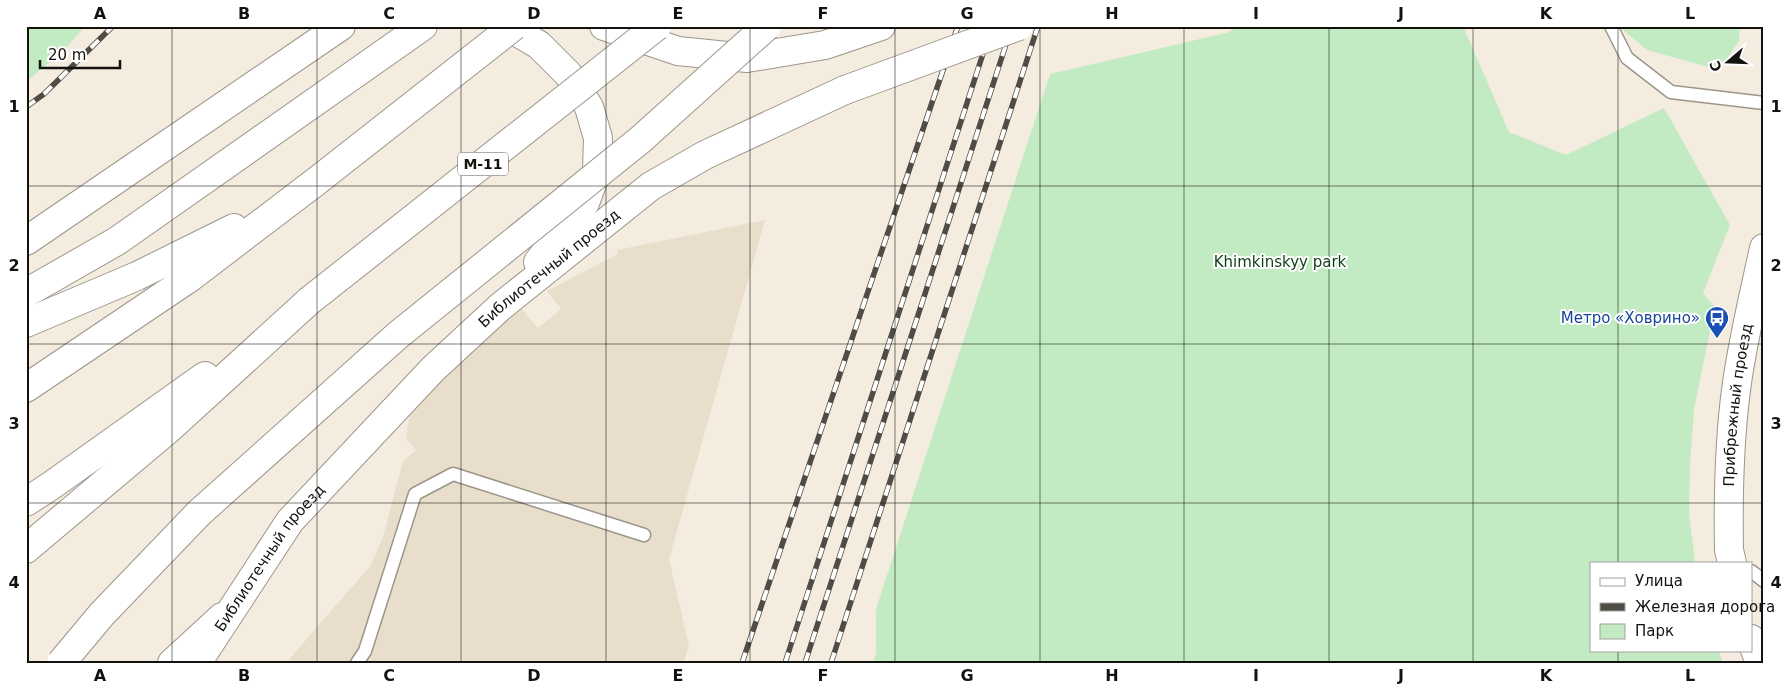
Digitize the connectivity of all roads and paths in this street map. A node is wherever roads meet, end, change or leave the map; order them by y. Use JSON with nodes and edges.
{"nodes":[{"id":1,"x":341,"y":26,"type":"edge"},
{"id":2,"x":423,"y":26,"type":"edge"},
{"id":3,"x":507,"y":26,"type":"edge"},
{"id":4,"x":514,"y":26,"type":"edge"},
{"id":5,"x":604,"y":26,"type":"edge"},
{"id":6,"x":657,"y":26,"type":"edge"},
{"id":7,"x":767,"y":26,"type":"edge"},
{"id":8,"x":881,"y":26,"type":"edge"},
{"id":9,"x":1019,"y":26,"type":"edge"},
{"id":10,"x":1611,"y":26,"type":"edge"},
{"id":11,"x":1764,"y":104,"type":"edge"},
{"id":12,"x":318,"y":180,"type":"junction"},
{"id":13,"x":26,"y":241,"type":"edge"},
{"id":14,"x":1764,"y":248,"type":"edge"},
{"id":15,"x":26,"y":293,"type":"edge"},
{"id":16,"x":310,"y":301,"type":"junction"},
{"id":17,"x":500,"y":307,"type":"junction"},
{"id":18,"x":26,"y":323,"type":"edge"},
{"id":19,"x":26,"y":388,"type":"edge"},
{"id":20,"x":26,"y":502,"type":"edge"},
{"id":21,"x":644,"y":535,"type":"dead end"},
{"id":22,"x":26,"y":549,"type":"edge"},
{"id":23,"x":1735,"y":559,"type":"edge"},
{"id":24,"x":1752,"y":572,"type":"edge"},
{"id":25,"x":1764,"y":581,"type":"edge"},
{"id":26,"x":234,"y":607,"type":"junction"},
{"id":27,"x":1752,"y":642,"type":"edge"},
{"id":28,"x":61,"y":663,"type":"edge"},
{"id":29,"x":172,"y":663,"type":"edge"},
{"id":30,"x":197,"y":663,"type":"edge"},
{"id":31,"x":357,"y":663,"type":"edge"},
{"id":32,"x":1760,"y":663,"type":"edge"}],
"edges":[{"from":1,"to":13,"type":"main road"},
{"from":2,"to":15,"type":"main road"},
{"from":3,"to":17,"type":"main road"},
{"from":4,"to":12,"type":"main road","bridge":true},
{"from":5,"to":8,"type":"main road"},
{"from":6,"to":16,"type":"main road","number":"М-11","bridge":true},
{"from":7,"to":28,"type":"main road","bridge":true},
{"from":9,"to":17,"type":"main road","name":"Библиотечный проезд","bridge":true},
{"from":10,"to":11,"type":"lane"},
{"from":12,"to":18,"type":"main road"},
{"from":12,"to":19,"type":"main road"},
{"from":14,"to":23,"type":"main road","name":"Прибрежный проезд"},
{"from":16,"to":20,"type":"main road"},
{"from":16,"to":22,"type":"main road"},
{"from":17,"to":26,"type":"main road","name":"Библиотечный проезд"},
{"from":21,"to":31,"type":"lane"},
{"from":24,"to":25,"type":"lane"},
{"from":26,"to":29,"type":"main road"},
{"from":26,"to":30,"type":"main road","name":"Библиотечный проезд"},
{"from":27,"to":32,"type":"main road"}]}
